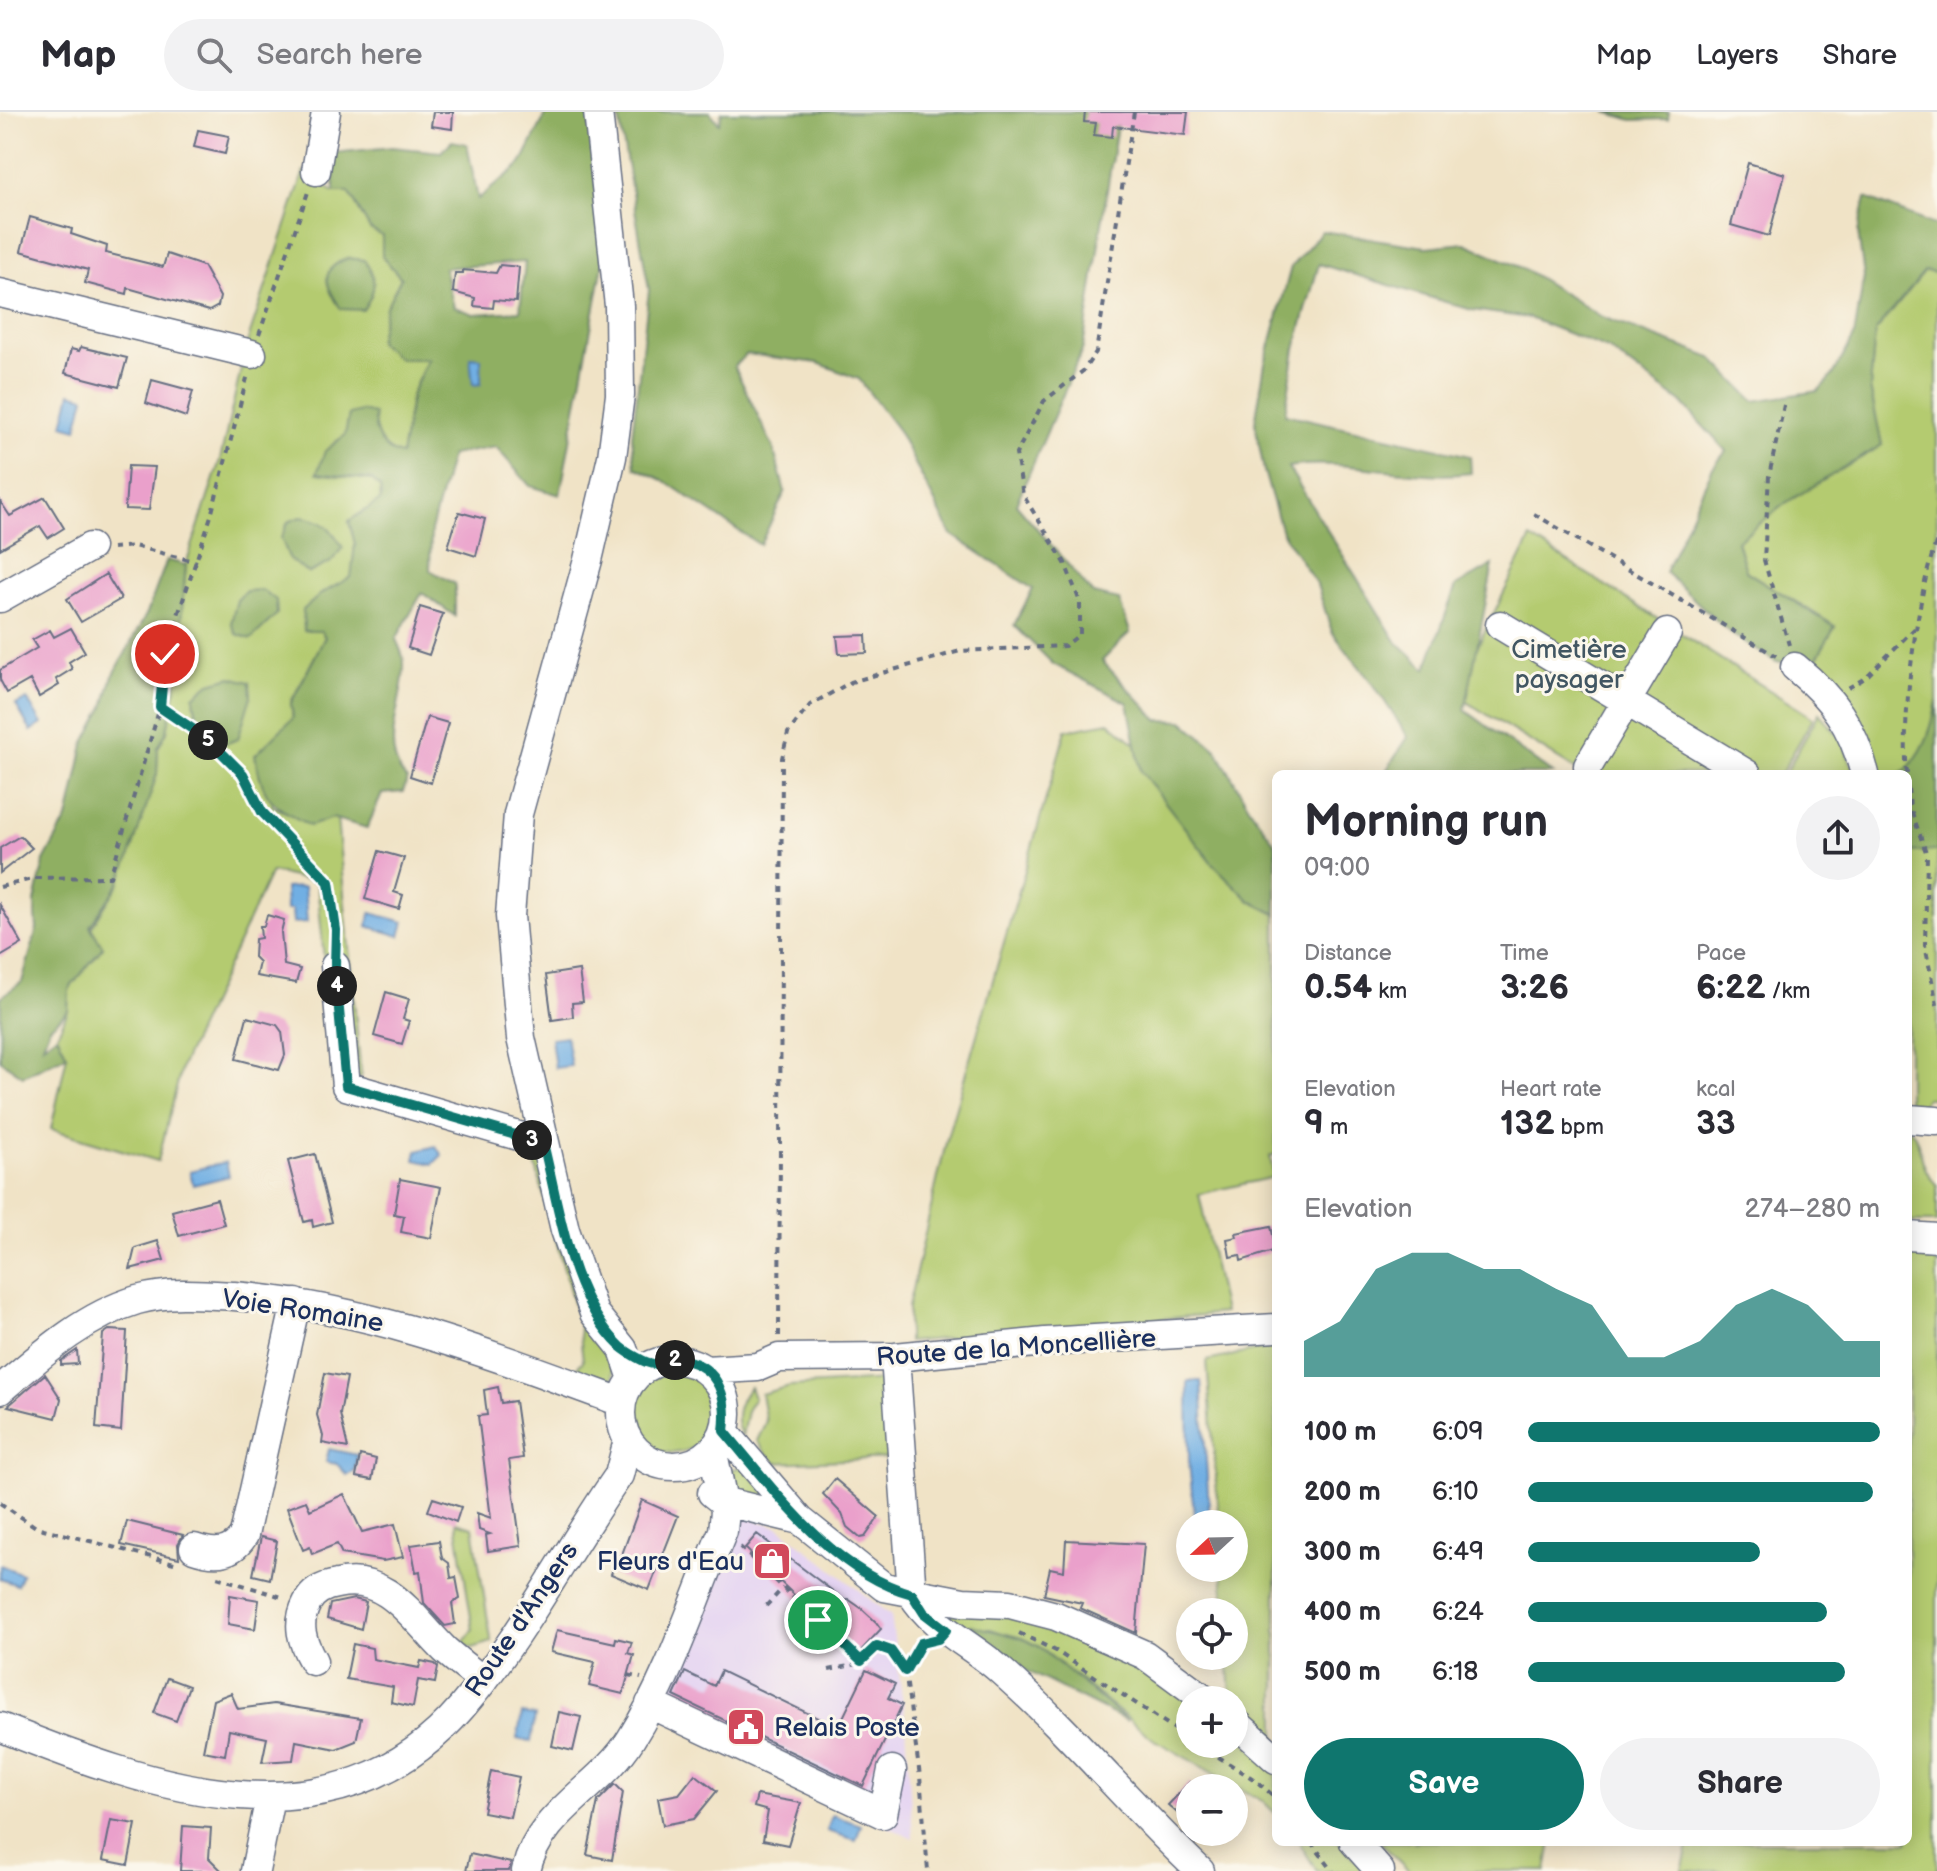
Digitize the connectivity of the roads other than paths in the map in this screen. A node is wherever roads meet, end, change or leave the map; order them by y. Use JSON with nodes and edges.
{"nodes":[{"id":1,"x":326,"y":112,"type":"edge"},
{"id":2,"x":598,"y":112,"type":"edge"},
{"id":3,"x":316,"y":171,"type":"road end"},
{"id":4,"x":0,"y":293,"type":"edge"},
{"id":5,"x":252,"y":354,"type":"road end"},
{"id":6,"x":90,"y":547,"type":"road end"},
{"id":7,"x":0,"y":598,"type":"edge"},
{"id":8,"x":1500,"y":625,"type":"dead end"},
{"id":9,"x":1667,"y":633,"type":"dead end"},
{"id":10,"x":1795,"y":667,"type":"road end"},
{"id":11,"x":1627,"y":701,"type":"junction"},
{"id":12,"x":1588,"y":766,"type":"dead end"},
{"id":13,"x":1740,"y":770,"type":"edge"},
{"id":14,"x":1864,"y":770,"type":"edge"},
{"id":15,"x":335,"y":966,"type":"road end"},
{"id":16,"x":1912,"y":1119,"type":"edge"},
{"id":17,"x":1937,"y":1121,"type":"edge"},
{"id":18,"x":543,"y":1143,"type":"junction"},
{"id":19,"x":1912,"y":1236,"type":"edge"},
{"id":20,"x":1937,"y":1238,"type":"edge"},
{"id":21,"x":296,"y":1303,"type":"junction"},
{"id":22,"x":1272,"y":1328,"type":"edge"},
{"id":23,"x":895,"y":1357,"type":"junction"},
{"id":24,"x":768,"y":1363,"type":"junction"},
{"id":25,"x":705,"y":1370,"type":"junction"},
{"id":26,"x":636,"y":1382,"type":"junction"},
{"id":27,"x":0,"y":1390,"type":"edge"},
{"id":28,"x":728,"y":1430,"type":"junction"},
{"id":29,"x":628,"y":1440,"type":"junction"},
{"id":30,"x":653,"y":1461,"type":"junction"},
{"id":31,"x":681,"y":1467,"type":"junction"},
{"id":32,"x":619,"y":1475,"type":"junction"},
{"id":33,"x":722,"y":1501,"type":"junction"},
{"id":34,"x":800,"y":1520,"type":"junction"},
{"id":35,"x":187,"y":1556,"type":"road end"},
{"id":36,"x":912,"y":1594,"type":"junction"},
{"id":37,"x":313,"y":1661,"type":"dead end"},
{"id":38,"x":483,"y":1681,"type":"junction"},
{"id":39,"x":1187,"y":1686,"type":"edge"},
{"id":40,"x":650,"y":1704,"type":"junction"},
{"id":41,"x":0,"y":1727,"type":"edge"},
{"id":42,"x":1248,"y":1734,"type":"edge"},
{"id":43,"x":1272,"y":1755,"type":"edge"},
{"id":44,"x":892,"y":1770,"type":"dead end"},
{"id":45,"x":270,"y":1797,"type":"junction"},
{"id":46,"x":1358,"y":1846,"type":"edge"},
{"id":47,"x":255,"y":1871,"type":"edge"},
{"id":48,"x":526,"y":1871,"type":"edge"},
{"id":49,"x":1200,"y":1871,"type":"edge"},
{"id":50,"x":1380,"y":1871,"type":"edge"}],
"edges":[{"from":1,"to":3,"type":"street"},
{"from":2,"to":18,"type":"street"},
{"from":4,"to":5,"type":"street"},
{"from":6,"to":7,"type":"street"},
{"from":8,"to":11,"type":"street"},
{"from":9,"to":11,"type":"street"},
{"from":10,"to":14,"type":"street"},
{"from":11,"to":12,"type":"street"},
{"from":11,"to":13,"type":"street"},
{"from":15,"to":18,"type":"street"},
{"from":16,"to":17,"type":"street"},
{"from":18,"to":26,"type":"street"},
{"from":19,"to":20,"type":"street"},
{"from":21,"to":26,"type":"street","name":"Voie Romaine"},
{"from":21,"to":27,"type":"street","name":"Voie Romaine"},
{"from":21,"to":35,"type":"street"},
{"from":22,"to":23,"type":"street","name":"Route de la Moncellière"},
{"from":23,"to":24,"type":"street","name":"Route de la Moncellière"},
{"from":23,"to":36,"type":"street"},
{"from":24,"to":25,"type":"street","name":"Route de la Moncellière"},
{"from":24,"to":28,"type":"street"},
{"from":25,"to":26,"type":"street"},
{"from":25,"to":28,"type":"street"},
{"from":26,"to":29,"type":"street"},
{"from":28,"to":31,"type":"street"},
{"from":28,"to":33,"type":"street"},
{"from":28,"to":34,"type":"street"},
{"from":29,"to":30,"type":"street"},
{"from":29,"to":32,"type":"street","name":"Route d'Angers"},
{"from":30,"to":31,"type":"street"},
{"from":30,"to":32,"type":"street"},
{"from":31,"to":33,"type":"street"},
{"from":32,"to":38,"type":"street","name":"Route d'Angers"},
{"from":33,"to":34,"type":"street"},
{"from":33,"to":40,"type":"street"},
{"from":34,"to":36,"type":"street"},
{"from":36,"to":39,"type":"street"},
{"from":36,"to":49,"type":"street"},
{"from":37,"to":38,"type":"street"},
{"from":38,"to":45,"type":"street","name":"Route d'Angers"},
{"from":40,"to":44,"type":"street"},
{"from":40,"to":48,"type":"street"},
{"from":41,"to":45,"type":"street","name":"Route d'Angers"},
{"from":42,"to":43,"type":"street"},
{"from":45,"to":47,"type":"street"},
{"from":46,"to":50,"type":"street"}]}
